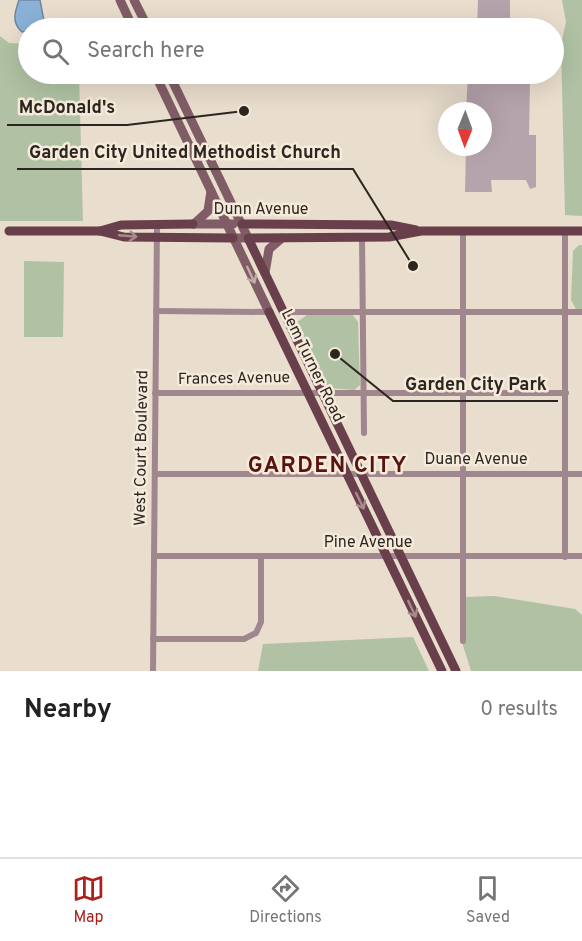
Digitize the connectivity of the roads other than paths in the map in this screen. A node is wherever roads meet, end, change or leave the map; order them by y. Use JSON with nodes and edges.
{"nodes":[{"id":1,"x":120,"y":0,"type":"edge"},
{"id":2,"x":134,"y":0,"type":"edge"},
{"id":3,"x":142,"y":16,"type":"joint"},
{"id":4,"x":128,"y":18,"type":"edge"},
{"id":5,"x":140,"y":18,"type":"edge"},
{"id":6,"x":160,"y":84,"type":"edge"},
{"id":7,"x":175,"y":84,"type":"edge"},
{"id":8,"x":211,"y":191,"type":"junction"},
{"id":9,"x":193,"y":224,"type":"junction"},
{"id":10,"x":227,"y":224,"type":"junction"},
{"id":11,"x":242,"y":224,"type":"junction"},
{"id":12,"x":157,"y":225,"type":"junction"},
{"id":13,"x":4,"y":231,"type":"edge"},
{"id":14,"x":100,"y":231,"type":"junction"},
{"id":15,"x":421,"y":231,"type":"junction"},
{"id":16,"x":463,"y":231,"type":"junction"},
{"id":17,"x":565,"y":231,"type":"junction"},
{"id":18,"x":582,"y":231,"type":"edge"},
{"id":19,"x":157,"y":237,"type":"junction"},
{"id":20,"x":362,"y":237,"type":"junction"},
{"id":21,"x":233,"y":238,"type":"junction"},
{"id":22,"x":248,"y":238,"type":"junction"},
{"id":23,"x":282,"y":238,"type":"junction"},
{"id":24,"x":265,"y":273,"type":"junction"},
{"id":25,"x":156,"y":311,"type":"junction"},
{"id":26,"x":269,"y":312,"type":"junction"},
{"id":27,"x":284,"y":312,"type":"junction"},
{"id":28,"x":362,"y":312,"type":"junction"},
{"id":29,"x":464,"y":312,"type":"junction"},
{"id":30,"x":565,"y":312,"type":"junction"},
{"id":31,"x":582,"y":312,"type":"edge"},
{"id":32,"x":307,"y":392,"type":"junction"},
{"id":33,"x":322,"y":392,"type":"junction"},
{"id":34,"x":155,"y":393,"type":"junction"},
{"id":35,"x":362,"y":393,"type":"junction"},
{"id":36,"x":566,"y":393,"type":"junction"},
{"id":37,"x":464,"y":394,"type":"junction"},
{"id":38,"x":364,"y":433,"type":"dead end"},
{"id":39,"x":155,"y":474,"type":"junction"},
{"id":40,"x":347,"y":474,"type":"junction"},
{"id":41,"x":362,"y":474,"type":"junction"},
{"id":42,"x":464,"y":474,"type":"junction"},
{"id":43,"x":566,"y":474,"type":"junction"},
{"id":44,"x":582,"y":474,"type":"edge"},
{"id":45,"x":154,"y":555,"type":"junction"},
{"id":46,"x":261,"y":556,"type":"junction"},
{"id":47,"x":387,"y":556,"type":"junction"},
{"id":48,"x":402,"y":556,"type":"junction"},
{"id":49,"x":463,"y":556,"type":"junction"},
{"id":50,"x":565,"y":556,"type":"junction"},
{"id":51,"x":582,"y":556,"type":"edge"},
{"id":52,"x":153,"y":639,"type":"junction"},
{"id":53,"x":463,"y":641,"type":"dead end"},
{"id":54,"x":153,"y":671,"type":"edge"},
{"id":55,"x":442,"y":671,"type":"edge"},
{"id":56,"x":456,"y":671,"type":"edge"}],
"edges":[{"from":1,"to":4,"type":"main road"},
{"from":2,"to":3,"type":"main road"},
{"from":3,"to":5,"type":"main road"},
{"from":6,"to":8,"type":"main road","name":"Lem Turner Road"},
{"from":7,"to":11,"type":"main road","name":"Lem Turner Road"},
{"from":8,"to":9,"type":"main road"},
{"from":8,"to":10,"type":"main road","name":"Lem Turner Road"},
{"from":9,"to":10,"type":"main road","name":"Dunn Avenue"},
{"from":9,"to":12,"type":"main road","name":"Dunn Avenue"},
{"from":10,"to":11,"type":"main road","name":"Dunn Avenue"},
{"from":10,"to":21,"type":"main road","name":"Lem Turner Road"},
{"from":11,"to":15,"type":"main road","name":"Dunn Avenue"},
{"from":11,"to":22,"type":"main road","name":"Lem Turner Road"},
{"from":12,"to":14,"type":"main road","name":"Dunn Avenue"},
{"from":12,"to":19,"type":"street","name":"West Court Boulevard"},
{"from":13,"to":14,"type":"main road","name":"Dunn Avenue"},
{"from":14,"to":19,"type":"main road","name":"Dunn Avenue","one_way":true},
{"from":15,"to":16,"type":"main road","name":"Dunn Avenue"},
{"from":15,"to":20,"type":"main road","name":"Dunn Avenue"},
{"from":16,"to":17,"type":"main road","name":"Dunn Avenue"},
{"from":16,"to":29,"type":"street"},
{"from":17,"to":18,"type":"main road","name":"Dunn Avenue"},
{"from":17,"to":30,"type":"street"},
{"from":19,"to":21,"type":"main road","name":"Dunn Avenue"},
{"from":19,"to":25,"type":"street","name":"West Court Boulevard"},
{"from":20,"to":23,"type":"main road","name":"Dunn Avenue"},
{"from":20,"to":28,"type":"street"},
{"from":21,"to":22,"type":"main road","name":"Dunn Avenue"},
{"from":21,"to":26,"type":"main road","name":"Lem Turner Road","one_way":true},
{"from":22,"to":23,"type":"main road","name":"Dunn Avenue"},
{"from":22,"to":24,"type":"main road","name":"Lem Turner Road"},
{"from":23,"to":24,"type":"main road"},
{"from":24,"to":27,"type":"main road","name":"Lem Turner Road"},
{"from":25,"to":26,"type":"street"},
{"from":25,"to":34,"type":"street","name":"West Court Boulevard"},
{"from":26,"to":32,"type":"main road","name":"Lem Turner Road"},
{"from":27,"to":28,"type":"street"},
{"from":27,"to":33,"type":"main road","name":"Lem Turner Road"},
{"from":28,"to":29,"type":"street"},
{"from":28,"to":35,"type":"street"},
{"from":29,"to":30,"type":"street"},
{"from":29,"to":37,"type":"street"},
{"from":30,"to":31,"type":"street"},
{"from":30,"to":36,"type":"street"},
{"from":32,"to":33,"type":"street","name":"Frances Avenue"},
{"from":32,"to":34,"type":"street","name":"Frances Avenue"},
{"from":32,"to":40,"type":"main road","name":"Lem Turner Road"},
{"from":33,"to":35,"type":"street","name":"Frances Avenue"},
{"from":33,"to":41,"type":"main road","name":"Lem Turner Road"},
{"from":34,"to":39,"type":"street","name":"West Court Boulevard"},
{"from":35,"to":37,"type":"street","name":"Frances Avenue"},
{"from":35,"to":38,"type":"street"},
{"from":36,"to":37,"type":"street","name":"Frances Avenue"},
{"from":36,"to":43,"type":"street"},
{"from":37,"to":42,"type":"street"},
{"from":39,"to":40,"type":"street","name":"Duane Avenue"},
{"from":39,"to":45,"type":"street","name":"West Court Boulevard"},
{"from":40,"to":41,"type":"street","name":"Duane Avenue"},
{"from":40,"to":47,"type":"main road","name":"Lem Turner Road","one_way":true},
{"from":41,"to":42,"type":"street","name":"Duane Avenue"},
{"from":41,"to":48,"type":"main road","name":"Lem Turner Road"},
{"from":42,"to":43,"type":"street","name":"Duane Avenue"},
{"from":42,"to":49,"type":"street"},
{"from":43,"to":44,"type":"street","name":"Duane Avenue"},
{"from":43,"to":50,"type":"street"},
{"from":45,"to":46,"type":"street","name":"Pine Avenue"},
{"from":45,"to":52,"type":"street","name":"West Court Boulevard"},
{"from":46,"to":47,"type":"street","name":"Pine Avenue"},
{"from":46,"to":52,"type":"street"},
{"from":47,"to":48,"type":"street","name":"Pine Avenue"},
{"from":47,"to":55,"type":"main road","name":"Lem Turner Road","one_way":true},
{"from":48,"to":49,"type":"street","name":"Pine Avenue"},
{"from":48,"to":56,"type":"main road","name":"Lem Turner Road"},
{"from":49,"to":50,"type":"street","name":"Pine Avenue"},
{"from":49,"to":53,"type":"street"},
{"from":50,"to":51,"type":"street","name":"Pine Avenue"},
{"from":52,"to":54,"type":"street","name":"West Court Boulevard"}]}
